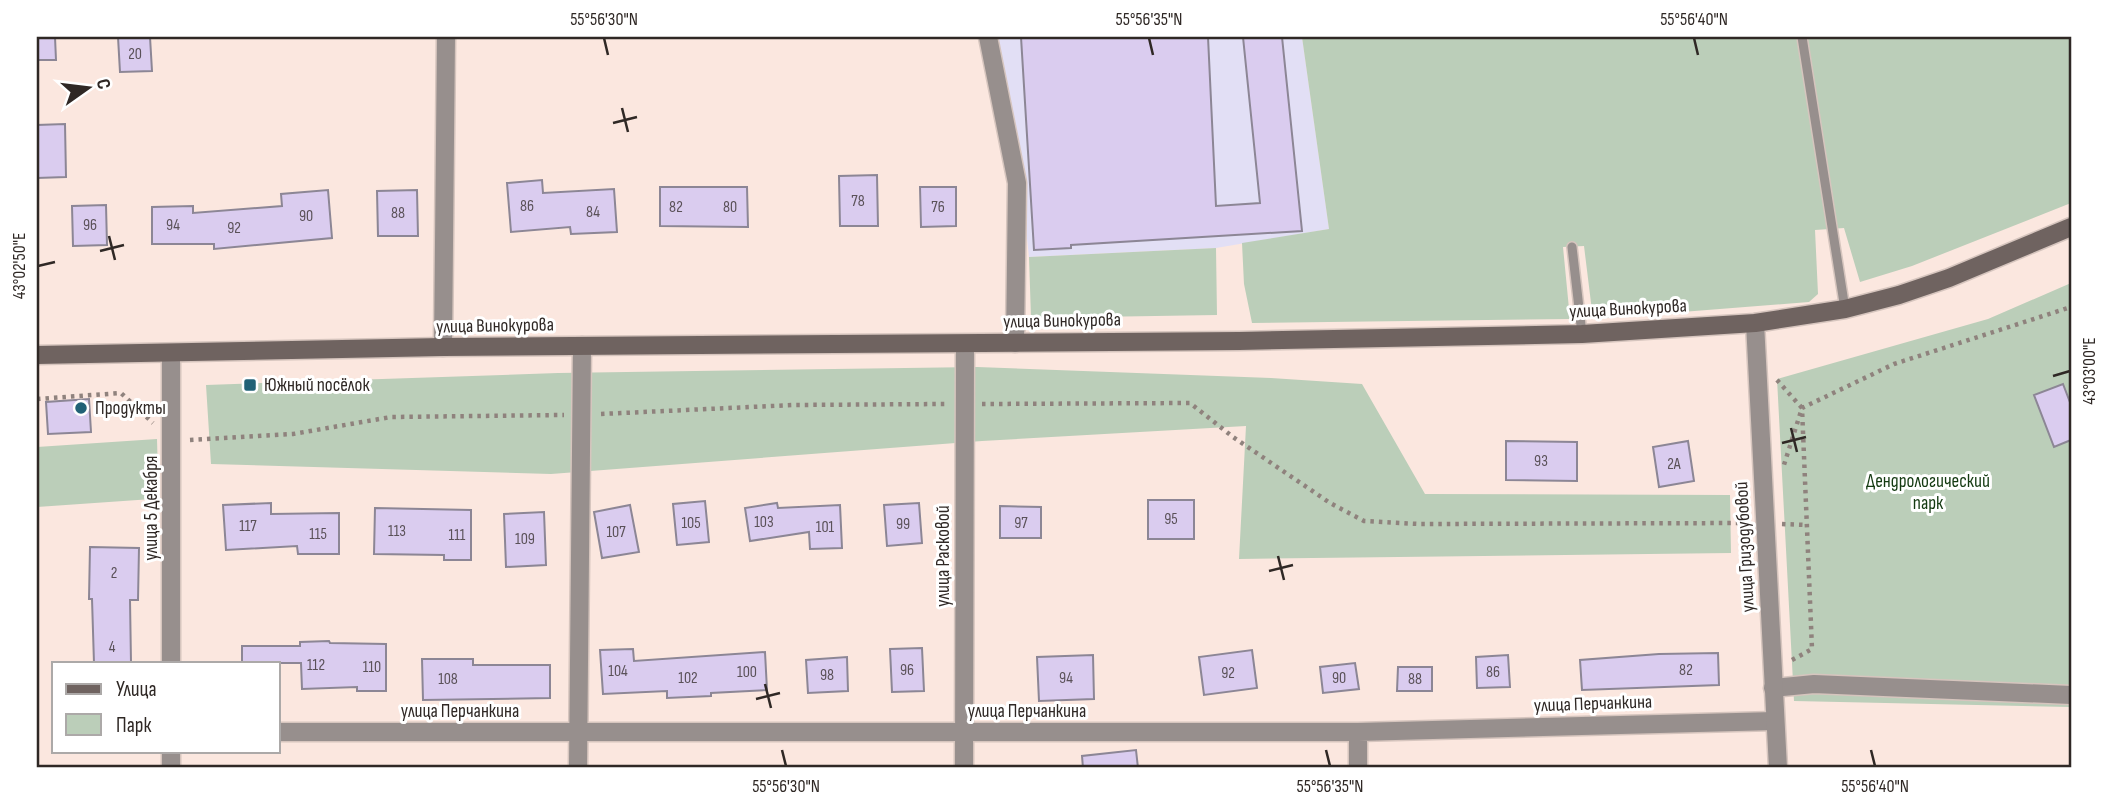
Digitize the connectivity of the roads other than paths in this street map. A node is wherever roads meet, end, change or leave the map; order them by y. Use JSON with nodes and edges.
{"nodes":[{"id":1,"x":446,"y":37,"type":"edge"},
{"id":2,"x":988,"y":37,"type":"edge"},
{"id":3,"x":1802,"y":37,"type":"edge"},
{"id":4,"x":2071,"y":227,"type":"edge"},
{"id":5,"x":1572,"y":247,"type":"dead end"},
{"id":6,"x":1845,"y":309,"type":"junction"},
{"id":7,"x":1755,"y":323,"type":"junction"},
{"id":8,"x":1582,"y":334,"type":"junction"},
{"id":9,"x":1015,"y":342,"type":"junction"},
{"id":10,"x":965,"y":344,"type":"junction"},
{"id":11,"x":582,"y":346,"type":"junction"},
{"id":12,"x":443,"y":347,"type":"junction"},
{"id":13,"x":171,"y":354,"type":"junction"},
{"id":14,"x":37,"y":355,"type":"edge"},
{"id":15,"x":171,"y":662,"type":"edge"},
{"id":16,"x":1773,"y":679,"type":"junction"},
{"id":17,"x":2071,"y":695,"type":"edge"},
{"id":18,"x":1775,"y":721,"type":"junction"},
{"id":19,"x":579,"y":731,"type":"junction"},
{"id":20,"x":280,"y":732,"type":"edge"},
{"id":21,"x":963,"y":732,"type":"junction"},
{"id":22,"x":1358,"y":732,"type":"junction"},
{"id":23,"x":578,"y":768,"type":"edge"},
{"id":24,"x":964,"y":768,"type":"edge"},
{"id":25,"x":1358,"y":768,"type":"edge"},
{"id":26,"x":1778,"y":768,"type":"edge"}],
"edges":[{"from":1,"to":12,"type":"street"},
{"from":2,"to":9,"type":"street"},
{"from":3,"to":6,"type":"lane"},
{"from":4,"to":6,"type":"main road","name":"улица Винокурова"},
{"from":5,"to":8,"type":"lane"},
{"from":6,"to":7,"type":"main road","name":"улица Винокурова"},
{"from":7,"to":8,"type":"main road","name":"улица Винокурова"},
{"from":7,"to":16,"type":"street","name":"улица Гризодубовой"},
{"from":8,"to":9,"type":"main road","name":"улица Винокурова"},
{"from":9,"to":10,"type":"main road","name":"улица Винокурова"},
{"from":10,"to":11,"type":"main road","name":"улица Винокурова"},
{"from":10,"to":21,"type":"street","name":"улица Расковой"},
{"from":11,"to":12,"type":"main road","name":"улица Винокурова"},
{"from":11,"to":19,"type":"street"},
{"from":12,"to":13,"type":"main road","name":"улица Винокурова"},
{"from":13,"to":14,"type":"main road","name":"улица Винокурова"},
{"from":13,"to":15,"type":"street","name":"улица 5 Декабря"},
{"from":16,"to":17,"type":"street"},
{"from":16,"to":18,"type":"street","name":"улица Гризодубовой"},
{"from":18,"to":22,"type":"street","name":"улица Перчанкина"},
{"from":18,"to":26,"type":"street","name":"улица Гризодубовой"},
{"from":19,"to":20,"type":"street","name":"улица Перчанкина"},
{"from":19,"to":21,"type":"street","name":"улица Перчанкина"},
{"from":19,"to":23,"type":"street"},
{"from":21,"to":22,"type":"street","name":"улица Перчанкина"},
{"from":21,"to":24,"type":"street","name":"улица Расковой"},
{"from":22,"to":25,"type":"street"}]}
